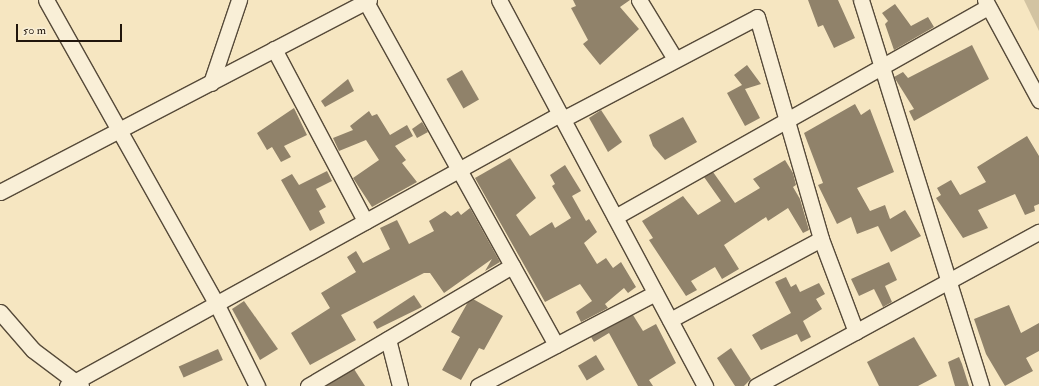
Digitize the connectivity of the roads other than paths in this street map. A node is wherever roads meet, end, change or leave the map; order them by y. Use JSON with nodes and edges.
{"nodes":[{"id":1,"x":46,"y":0,"type":"edge"},
{"id":2,"x":239,"y":0,"type":"edge"},
{"id":3,"x":500,"y":0,"type":"edge"},
{"id":4,"x":639,"y":0,"type":"edge"},
{"id":5,"x":861,"y":0,"type":"edge"},
{"id":6,"x":367,"y":1,"type":"edge"},
{"id":7,"x":986,"y":3,"type":"edge"},
{"id":8,"x":274,"y":50,"type":"junction"},
{"id":9,"x":675,"y":59,"type":"junction"},
{"id":10,"x":880,"y":68,"type":"junction"},
{"id":11,"x":211,"y":82,"type":"junction"},
{"id":12,"x":1039,"y":100,"type":"edge"},
{"id":13,"x":561,"y":116,"type":"junction"},
{"id":14,"x":787,"y":120,"type":"junction"},
{"id":15,"x":119,"y":130,"type":"junction"},
{"id":16,"x":458,"y":170,"type":"junction"},
{"id":17,"x":0,"y":192,"type":"edge"},
{"id":18,"x":615,"y":217,"type":"junction"},
{"id":19,"x":365,"y":221,"type":"junction"},
{"id":20,"x":1039,"y":232,"type":"edge"},
{"id":21,"x":821,"y":239,"type":"junction"},
{"id":22,"x":512,"y":266,"type":"junction"},
{"id":23,"x":949,"y":281,"type":"junction"},
{"id":24,"x":655,"y":293,"type":"junction"},
{"id":25,"x":216,"y":303,"type":"junction"},
{"id":26,"x":0,"y":312,"type":"edge"},
{"id":27,"x":670,"y":320,"type":"junction"},
{"id":28,"x":856,"y":332,"type":"junction"},
{"id":29,"x":388,"y":339,"type":"junction"},
{"id":30,"x":556,"y":345,"type":"junction"},
{"id":31,"x":74,"y":385,"type":"edge"},
{"id":32,"x":257,"y":386,"type":"edge"},
{"id":33,"x":308,"y":386,"type":"edge"},
{"id":34,"x":400,"y":386,"type":"edge"},
{"id":35,"x":478,"y":386,"type":"edge"},
{"id":36,"x":705,"y":386,"type":"edge"},
{"id":37,"x":756,"y":386,"type":"edge"},
{"id":38,"x":981,"y":386,"type":"edge"}],
"edges":[{"from":1,"to":15,"type":"street"},
{"from":2,"to":11,"type":"street"},
{"from":3,"to":13,"type":"street"},
{"from":4,"to":9,"type":"street"},
{"from":5,"to":10,"type":"street"},
{"from":6,"to":8,"type":"street"},
{"from":6,"to":16,"type":"street"},
{"from":7,"to":10,"type":"street"},
{"from":7,"to":12,"type":"street"},
{"from":8,"to":11,"type":"street"},
{"from":8,"to":19,"type":"street"},
{"from":9,"to":13,"type":"street"},
{"from":9,"to":14,"type":"street"},
{"from":10,"to":14,"type":"street"},
{"from":10,"to":23,"type":"street"},
{"from":11,"to":15,"type":"street"},
{"from":13,"to":16,"type":"street"},
{"from":13,"to":18,"type":"street"},
{"from":14,"to":18,"type":"street"},
{"from":14,"to":21,"type":"street"},
{"from":15,"to":17,"type":"street"},
{"from":15,"to":25,"type":"street"},
{"from":16,"to":19,"type":"street"},
{"from":16,"to":22,"type":"street"},
{"from":18,"to":24,"type":"street"},
{"from":19,"to":25,"type":"street"},
{"from":20,"to":23,"type":"street"},
{"from":21,"to":27,"type":"street"},
{"from":21,"to":28,"type":"street"},
{"from":22,"to":29,"type":"street"},
{"from":22,"to":30,"type":"street"},
{"from":23,"to":28,"type":"street"},
{"from":23,"to":38,"type":"street"},
{"from":24,"to":27,"type":"street"},
{"from":24,"to":30,"type":"street"},
{"from":25,"to":31,"type":"street"},
{"from":25,"to":32,"type":"street"},
{"from":26,"to":31,"type":"street"},
{"from":27,"to":36,"type":"street"},
{"from":28,"to":37,"type":"street"},
{"from":29,"to":33,"type":"street"},
{"from":29,"to":34,"type":"street"},
{"from":30,"to":35,"type":"street"}]}
